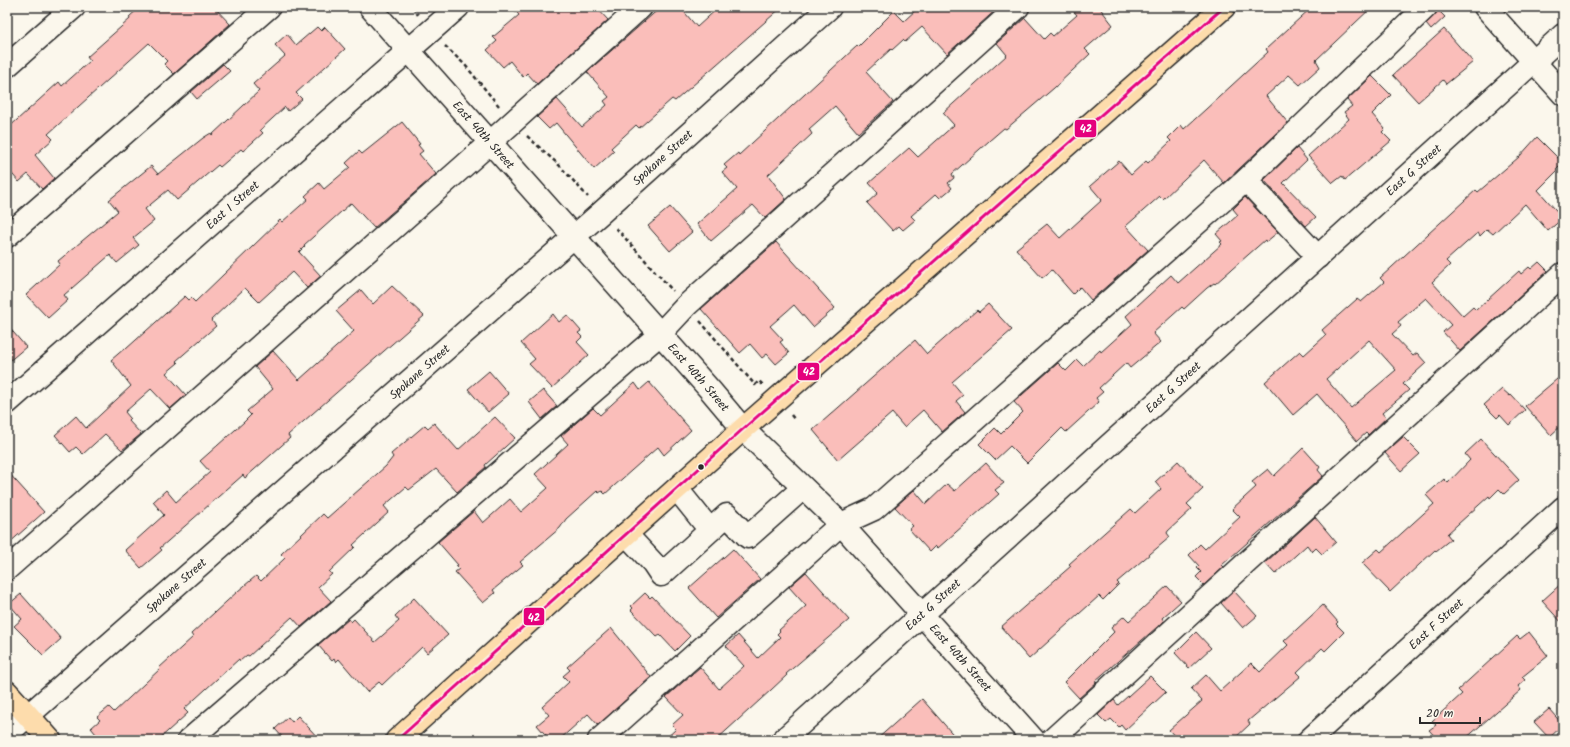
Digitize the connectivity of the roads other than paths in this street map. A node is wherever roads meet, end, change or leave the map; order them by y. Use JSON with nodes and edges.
{"nodes":[{"id":1,"x":74,"y":7,"type":"edge"},
{"id":2,"x":269,"y":7,"type":"edge"},
{"id":3,"x":370,"y":7,"type":"edge"},
{"id":4,"x":458,"y":7,"type":"edge"},
{"id":5,"x":641,"y":7,"type":"edge"},
{"id":6,"x":830,"y":7,"type":"edge"},
{"id":7,"x":1018,"y":7,"type":"edge"},
{"id":8,"x":1224,"y":7,"type":"edge"},
{"id":9,"x":1426,"y":7,"type":"edge"},
{"id":10,"x":1485,"y":7,"type":"edge"},
{"id":11,"x":1563,"y":35,"type":"edge"},
{"id":12,"x":408,"y":50,"type":"junction"},
{"id":13,"x":1534,"y":62,"type":"junction"},
{"id":14,"x":7,"y":66,"type":"edge"},
{"id":15,"x":1563,"y":94,"type":"edge"},
{"id":16,"x":490,"y":142,"type":"junction"},
{"id":17,"x":1246,"y":180,"type":"junction"},
{"id":18,"x":7,"y":236,"type":"edge"},
{"id":19,"x":574,"y":236,"type":"junction"},
{"id":20,"x":1318,"y":257,"type":"junction"},
{"id":21,"x":1563,"y":274,"type":"edge"},
{"id":22,"x":660,"y":334,"type":"junction"},
{"id":23,"x":7,"y":403,"type":"edge"},
{"id":24,"x":744,"y":429,"type":"junction"},
{"id":25,"x":803,"y":488,"type":"junction"},
{"id":26,"x":677,"y":489,"type":"junction"},
{"id":27,"x":1563,"y":508,"type":"edge"},
{"id":28,"x":841,"y":524,"type":"junction"},
{"id":29,"x":710,"y":530,"type":"junction"},
{"id":30,"x":626,"y":534,"type":"junction"},
{"id":31,"x":7,"y":568,"type":"edge"},
{"id":32,"x":921,"y":614,"type":"junction"},
{"id":33,"x":7,"y":692,"type":"edge"},
{"id":34,"x":28,"y":716,"type":"junction"},
{"id":35,"x":7,"y":734,"type":"edge"},
{"id":36,"x":50,"y":740,"type":"edge"},
{"id":37,"x":189,"y":740,"type":"edge"},
{"id":38,"x":397,"y":740,"type":"edge"},
{"id":39,"x":599,"y":740,"type":"edge"},
{"id":40,"x":783,"y":740,"type":"edge"},
{"id":41,"x":1034,"y":740,"type":"edge"},
{"id":42,"x":1052,"y":740,"type":"edge"},
{"id":43,"x":1310,"y":740,"type":"edge"}],
"edges":[{"from":1,"to":14,"type":"street"},
{"from":2,"to":18,"type":"street"},
{"from":3,"to":12,"type":"street","name":"East 40th Street"},
{"from":4,"to":12,"type":"street","name":"East I Street"},
{"from":5,"to":16,"type":"street"},
{"from":6,"to":19,"type":"street","name":"Spokane Street"},
{"from":7,"to":22,"type":"street"},
{"from":8,"to":24,"type":"main road"},
{"from":9,"to":17,"type":"street"},
{"from":10,"to":13,"type":"street"},
{"from":11,"to":13,"type":"street","name":"East G Street"},
{"from":12,"to":16,"type":"street","name":"East 40th Street"},
{"from":12,"to":23,"type":"street","name":"East I Street"},
{"from":13,"to":15,"type":"street"},
{"from":13,"to":20,"type":"street","name":"East G Street"},
{"from":16,"to":19,"type":"street","name":"East 40th Street"},
{"from":16,"to":31,"type":"street"},
{"from":17,"to":20,"type":"street"},
{"from":17,"to":28,"type":"street"},
{"from":19,"to":22,"type":"street","name":"East 40th Street"},
{"from":19,"to":34,"type":"street","name":"Spokane Street"},
{"from":20,"to":32,"type":"street","name":"East G Street"},
{"from":21,"to":42,"type":"street"},
{"from":22,"to":24,"type":"street","name":"East 40th Street"},
{"from":22,"to":37,"type":"street"},
{"from":24,"to":25,"type":"street","name":"East 40th Street"},
{"from":24,"to":26,"type":"main road"},
{"from":25,"to":28,"type":"street","name":"East 40th Street"},
{"from":25,"to":29,"type":"street"},
{"from":26,"to":29,"type":"street"},
{"from":26,"to":30,"type":"main road"},
{"from":27,"to":43,"type":"street","name":"East F Street"},
{"from":28,"to":32,"type":"street","name":"East 40th Street"},
{"from":28,"to":39,"type":"street"},
{"from":29,"to":30,"type":"street"},
{"from":30,"to":38,"type":"main road"},
{"from":32,"to":40,"type":"street","name":"East G Street"},
{"from":32,"to":41,"type":"street","name":"East 40th Street"},
{"from":33,"to":34,"type":"main road"},
{"from":34,"to":35,"type":"street","name":"Spokane Street"},
{"from":34,"to":36,"type":"main road"}]}
